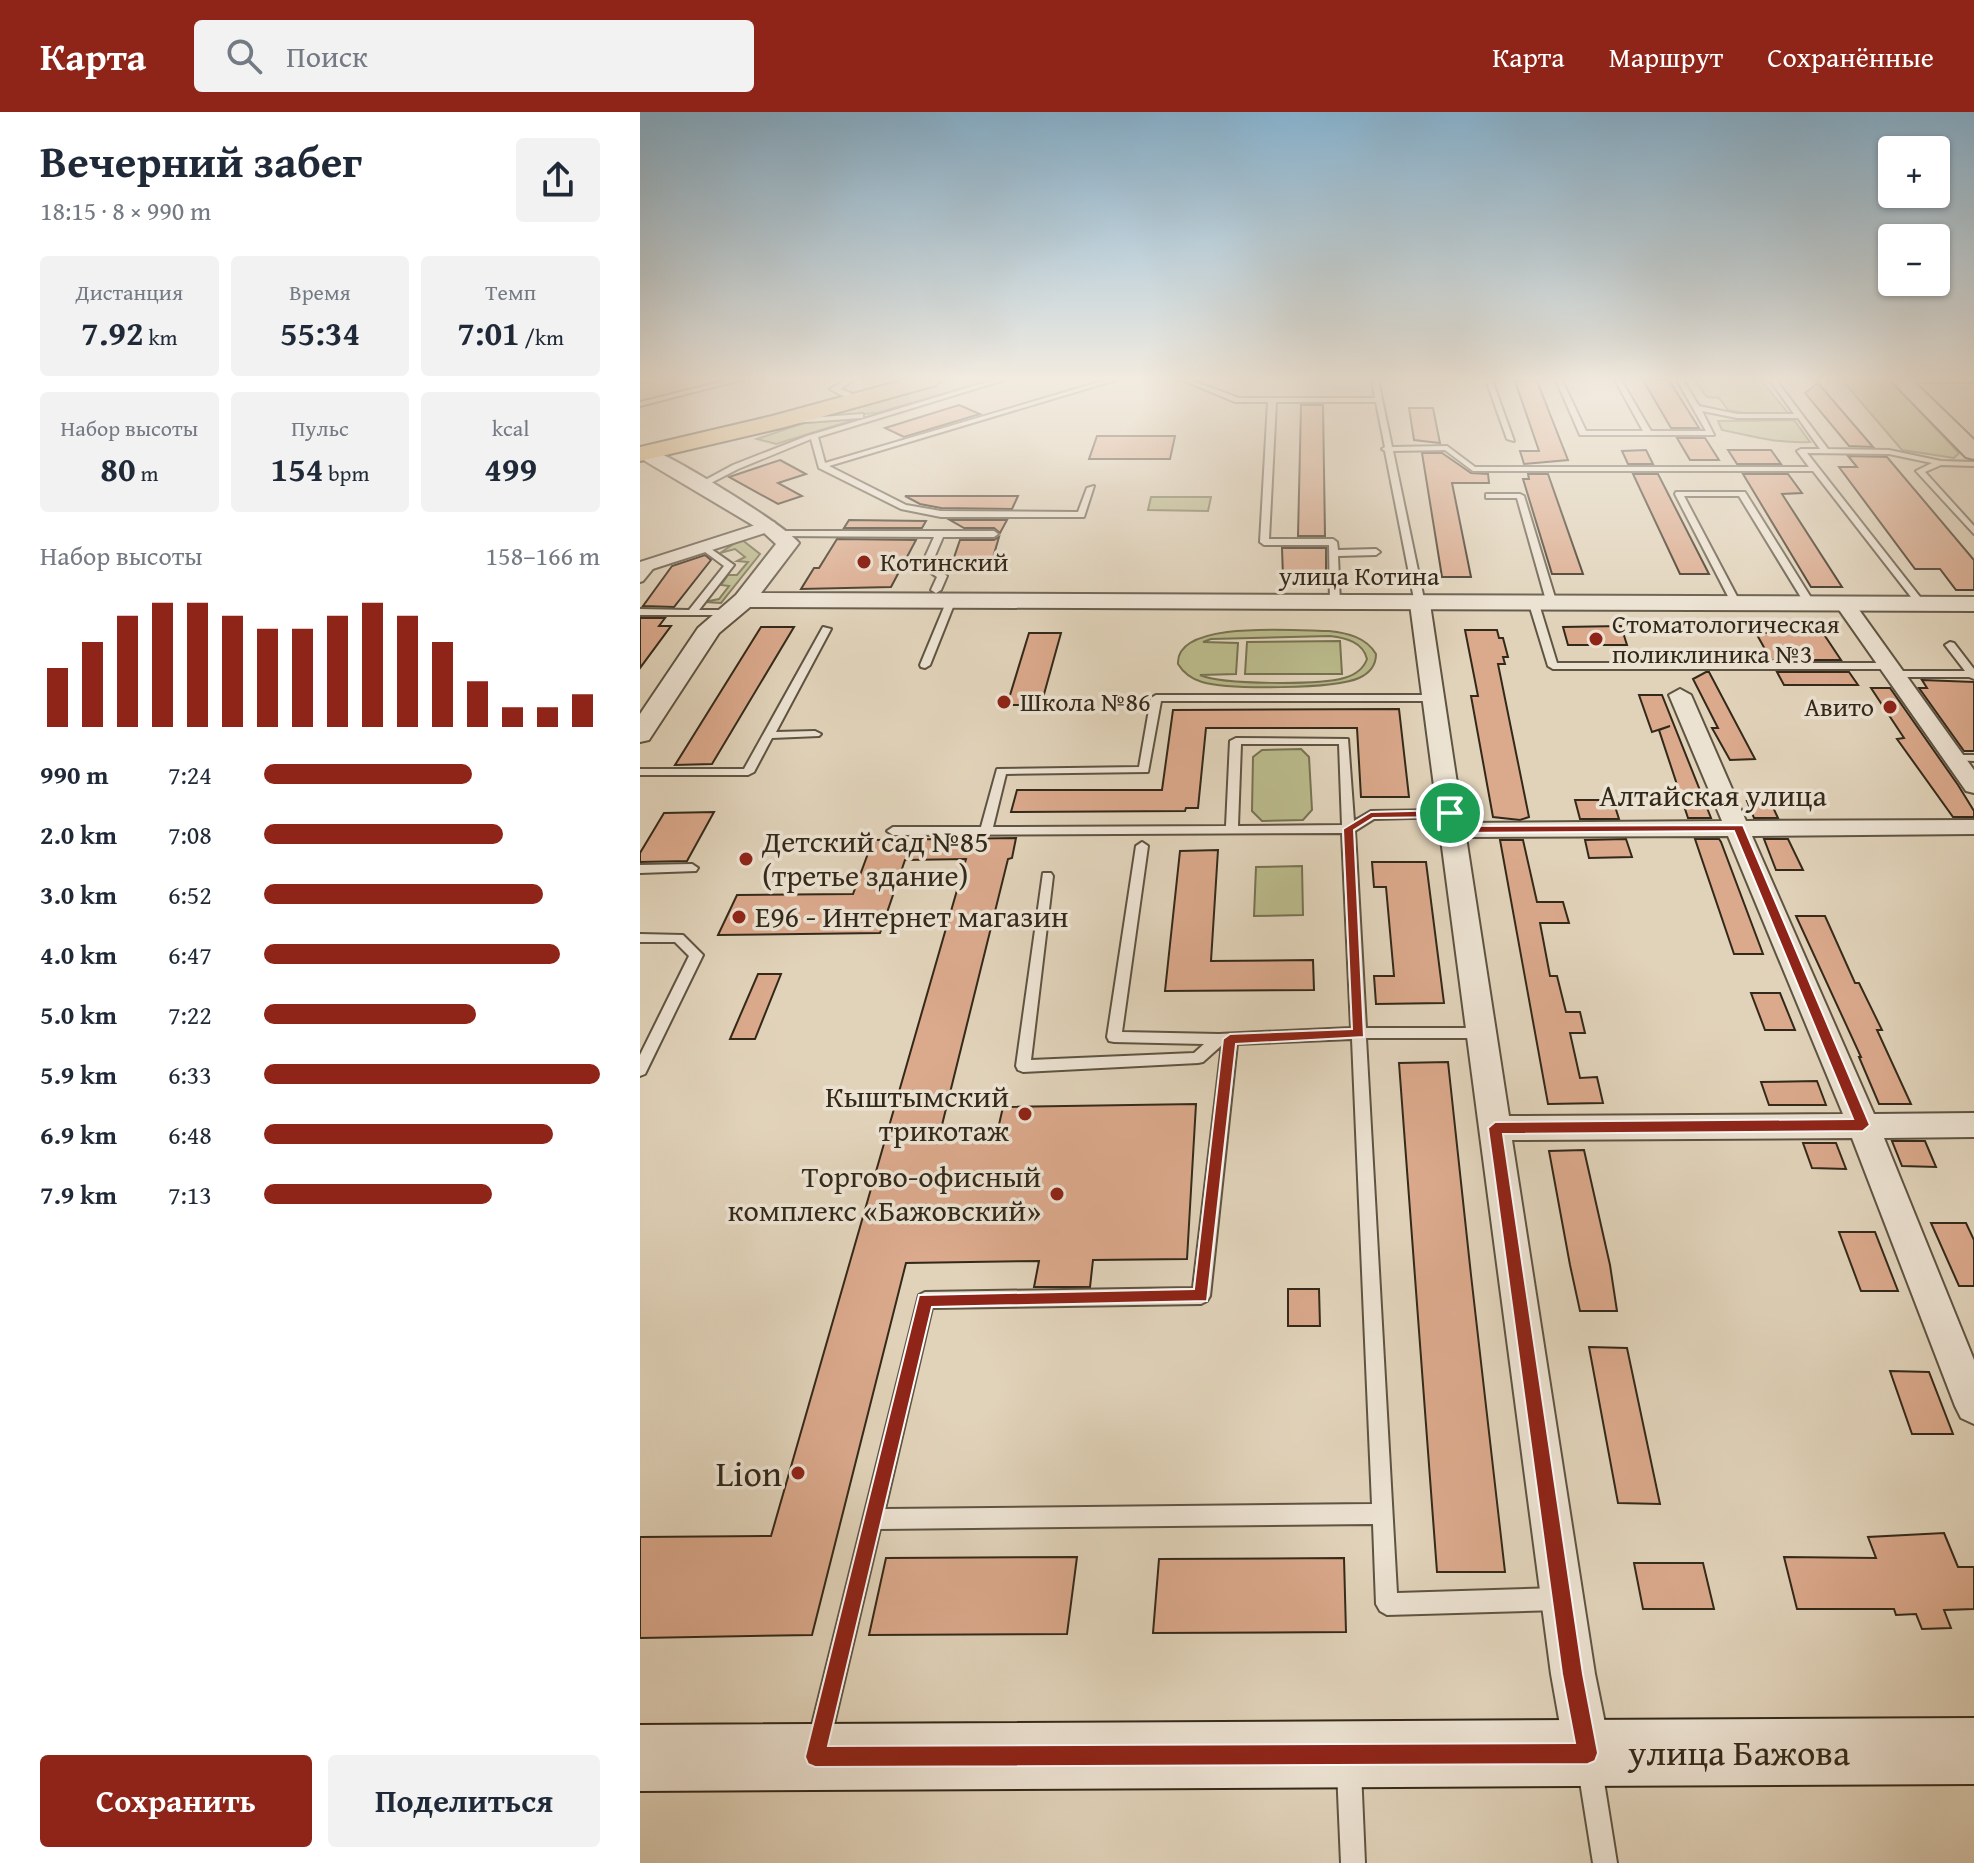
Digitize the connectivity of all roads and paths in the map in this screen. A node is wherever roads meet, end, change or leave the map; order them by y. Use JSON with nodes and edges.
{"nodes":[{"id":1,"x":660,"y":462,"type":"edge"},
{"id":2,"x":743,"y":462,"type":"edge"},
{"id":3,"x":821,"y":462,"type":"edge"},
{"id":4,"x":836,"y":462,"type":"edge"},
{"id":5,"x":1269,"y":462,"type":"edge"},
{"id":6,"x":1389,"y":462,"type":"edge"},
{"id":7,"x":1464,"y":462,"type":"edge"},
{"id":8,"x":1810,"y":462,"type":"edge"},
{"id":9,"x":1935,"y":462,"type":"edge"},
{"id":10,"x":1941,"y":463,"type":"junction"},
{"id":11,"x":1974,"y":464,"type":"edge"},
{"id":12,"x":822,"y":466,"type":"junction"},
{"id":13,"x":1816,"y":469,"type":"junction"},
{"id":14,"x":700,"y":485,"type":"junction"},
{"id":15,"x":1091,"y":488,"type":"dead end"},
{"id":16,"x":1489,"y":496,"type":"dead end"},
{"id":17,"x":774,"y":530,"type":"junction"},
{"id":18,"x":1974,"y":531,"type":"edge"},
{"id":19,"x":940,"y":534,"type":"junction"},
{"id":20,"x":994,"y":534,"type":"dead end"},
{"id":21,"x":704,"y":547,"type":"junction"},
{"id":22,"x":1376,"y":552,"type":"dead end"},
{"id":23,"x":1333,"y":553,"type":"junction"},
{"id":24,"x":644,"y":571,"type":"edge"},
{"id":25,"x":943,"y":596,"type":"junction"},
{"id":26,"x":1335,"y":604,"type":"junction"},
{"id":27,"x":1420,"y":604,"type":"junction"},
{"id":28,"x":1543,"y":604,"type":"junction"},
{"id":29,"x":1736,"y":604,"type":"junction"},
{"id":30,"x":1810,"y":604,"type":"junction"},
{"id":31,"x":1845,"y":604,"type":"junction"},
{"id":32,"x":1921,"y":604,"type":"junction"},
{"id":33,"x":1974,"y":604,"type":"edge"},
{"id":34,"x":737,"y":607,"type":"junction"},
{"id":35,"x":640,"y":612,"type":"edge"},
{"id":36,"x":691,"y":613,"type":"junction"},
{"id":37,"x":826,"y":629,"type":"dead end"},
{"id":38,"x":1950,"y":645,"type":"dead end"},
{"id":39,"x":925,"y":665,"type":"dead end"},
{"id":40,"x":1892,"y":670,"type":"junction"},
{"id":41,"x":1973,"y":675,"type":"edge"},
{"id":42,"x":1680,"y":695,"type":"dead end"},
{"id":43,"x":1434,"y":698,"type":"junction"},
{"id":44,"x":644,"y":721,"type":"edge"},
{"id":45,"x":815,"y":734,"type":"dead end"},
{"id":46,"x":768,"y":735,"type":"junction"},
{"id":47,"x":1964,"y":758,"type":"edge"},
{"id":48,"x":640,"y":772,"type":"edge"},
{"id":49,"x":1974,"y":786,"type":"edge"},
{"id":50,"x":1451,"y":822,"type":"junction"},
{"id":51,"x":1974,"y":827,"type":"edge"},
{"id":52,"x":1739,"y":828,"type":"junction"},
{"id":53,"x":1349,"y":829,"type":"junction"},
{"id":54,"x":1232,"y":830,"type":"junction"},
{"id":55,"x":893,"y":831,"type":"dead end"},
{"id":56,"x":986,"y":831,"type":"junction"},
{"id":57,"x":1142,"y":846,"type":"dead end"},
{"id":58,"x":692,"y":868,"type":"dead end"},
{"id":59,"x":640,"y":869,"type":"edge"},
{"id":60,"x":1047,"y":876,"type":"dead end"},
{"id":61,"x":640,"y":938,"type":"edge"},
{"id":62,"x":1359,"y":1033,"type":"junction"},
{"id":63,"x":1481,"y":1033,"type":"junction"},
{"id":64,"x":1225,"y":1039,"type":"junction"},
{"id":65,"x":640,"y":1070,"type":"edge"},
{"id":66,"x":1863,"y":1125,"type":"junction"},
{"id":67,"x":1974,"y":1125,"type":"edge"},
{"id":68,"x":1495,"y":1128,"type":"junction"},
{"id":69,"x":1974,"y":1406,"type":"edge"},
{"id":70,"x":1383,"y":1514,"type":"junction"},
{"id":71,"x":874,"y":1519,"type":"junction"},
{"id":72,"x":1562,"y":1599,"type":"junction"},
{"id":73,"x":1974,"y":1751,"type":"edge"},
{"id":74,"x":1588,"y":1753,"type":"junction"},
{"id":75,"x":1348,"y":1754,"type":"junction"},
{"id":76,"x":815,"y":1757,"type":"junction"},
{"id":77,"x":640,"y":1758,"type":"edge"},
{"id":78,"x":1353,"y":1863,"type":"edge"},
{"id":79,"x":1605,"y":1863,"type":"edge"}],
"edges":[{"from":1,"to":14,"type":"street"},
{"from":2,"to":14,"type":"lane"},
{"from":3,"to":12,"type":"lane"},
{"from":4,"to":12,"type":"lane"},
{"from":5,"to":23,"type":"lane"},
{"from":6,"to":27,"type":"lane"},
{"from":7,"to":13,"type":"lane"},
{"from":8,"to":13,"type":"lane"},
{"from":9,"to":10,"type":"lane"},
{"from":10,"to":11,"type":"lane"},
{"from":10,"to":18,"type":"lane"},
{"from":12,"to":15,"type":"lane"},
{"from":13,"to":32,"type":"lane"},
{"from":14,"to":17,"type":"street"},
{"from":16,"to":28,"type":"lane"},
{"from":17,"to":19,"type":"lane"},
{"from":17,"to":21,"type":"street"},
{"from":17,"to":34,"type":"street"},
{"from":19,"to":20,"type":"lane"},
{"from":19,"to":25,"type":"lane"},
{"from":21,"to":24,"type":"street"},
{"from":21,"to":36,"type":"lane"},
{"from":22,"to":23,"type":"lane"},
{"from":23,"to":26,"type":"lane"},
{"from":25,"to":26,"type":"street","name":"улица Котина"},
{"from":25,"to":34,"type":"street","name":"улица Котина"},
{"from":25,"to":39,"type":"lane"},
{"from":26,"to":27,"type":"street","name":"улица Котина"},
{"from":27,"to":28,"type":"street","name":"улица Котина"},
{"from":27,"to":43,"type":"street"},
{"from":28,"to":29,"type":"street","name":"улица Котина"},
{"from":28,"to":40,"type":"lane"},
{"from":29,"to":30,"type":"street","name":"улица Котина"},
{"from":29,"to":30,"type":"lane"},
{"from":30,"to":31,"type":"street","name":"улица Котина"},
{"from":31,"to":32,"type":"street","name":"улица Котина"},
{"from":31,"to":40,"type":"street"},
{"from":32,"to":33,"type":"street","name":"улица Котина"},
{"from":34,"to":36,"type":"lane"},
{"from":34,"to":44,"type":"street"},
{"from":35,"to":36,"type":"lane"},
{"from":37,"to":46,"type":"lane"},
{"from":38,"to":41,"type":"lane"},
{"from":40,"to":41,"type":"lane"},
{"from":40,"to":47,"type":"street"},
{"from":42,"to":52,"type":"street"},
{"from":43,"to":50,"type":"street"},
{"from":43,"to":56,"type":"lane"},
{"from":45,"to":46,"type":"lane"},
{"from":46,"to":48,"type":"lane"},
{"from":47,"to":49,"type":"street"},
{"from":50,"to":52,"type":"street","name":"Алтайская улица"},
{"from":50,"to":53,"type":"lane"},
{"from":50,"to":63,"type":"street"},
{"from":51,"to":52,"type":"street","name":"Алтайская улица"},
{"from":52,"to":66,"type":"street"},
{"from":53,"to":54,"type":"lane"},
{"from":53,"to":54,"type":"lane"},
{"from":53,"to":62,"type":"lane"},
{"from":54,"to":56,"type":"lane"},
{"from":55,"to":56,"type":"lane"},
{"from":57,"to":64,"type":"lane"},
{"from":58,"to":59,"type":"lane"},
{"from":60,"to":64,"type":"lane"},
{"from":61,"to":65,"type":"lane"},
{"from":62,"to":63,"type":"lane"},
{"from":62,"to":64,"type":"lane"},
{"from":62,"to":70,"type":"lane"},
{"from":63,"to":68,"type":"street"},
{"from":64,"to":71,"type":"lane"},
{"from":66,"to":67,"type":"street"},
{"from":66,"to":68,"type":"street"},
{"from":66,"to":69,"type":"street"},
{"from":68,"to":72,"type":"street"},
{"from":70,"to":71,"type":"lane"},
{"from":70,"to":72,"type":"lane"},
{"from":71,"to":76,"type":"lane"},
{"from":72,"to":74,"type":"street"},
{"from":73,"to":74,"type":"main road","name":"улица Бажова"},
{"from":74,"to":75,"type":"main road","name":"улица Бажова"},
{"from":74,"to":79,"type":"lane"},
{"from":75,"to":76,"type":"main road","name":"улица Бажова"},
{"from":75,"to":78,"type":"lane"},
{"from":76,"to":77,"type":"main road","name":"улица Бажова"}]}
